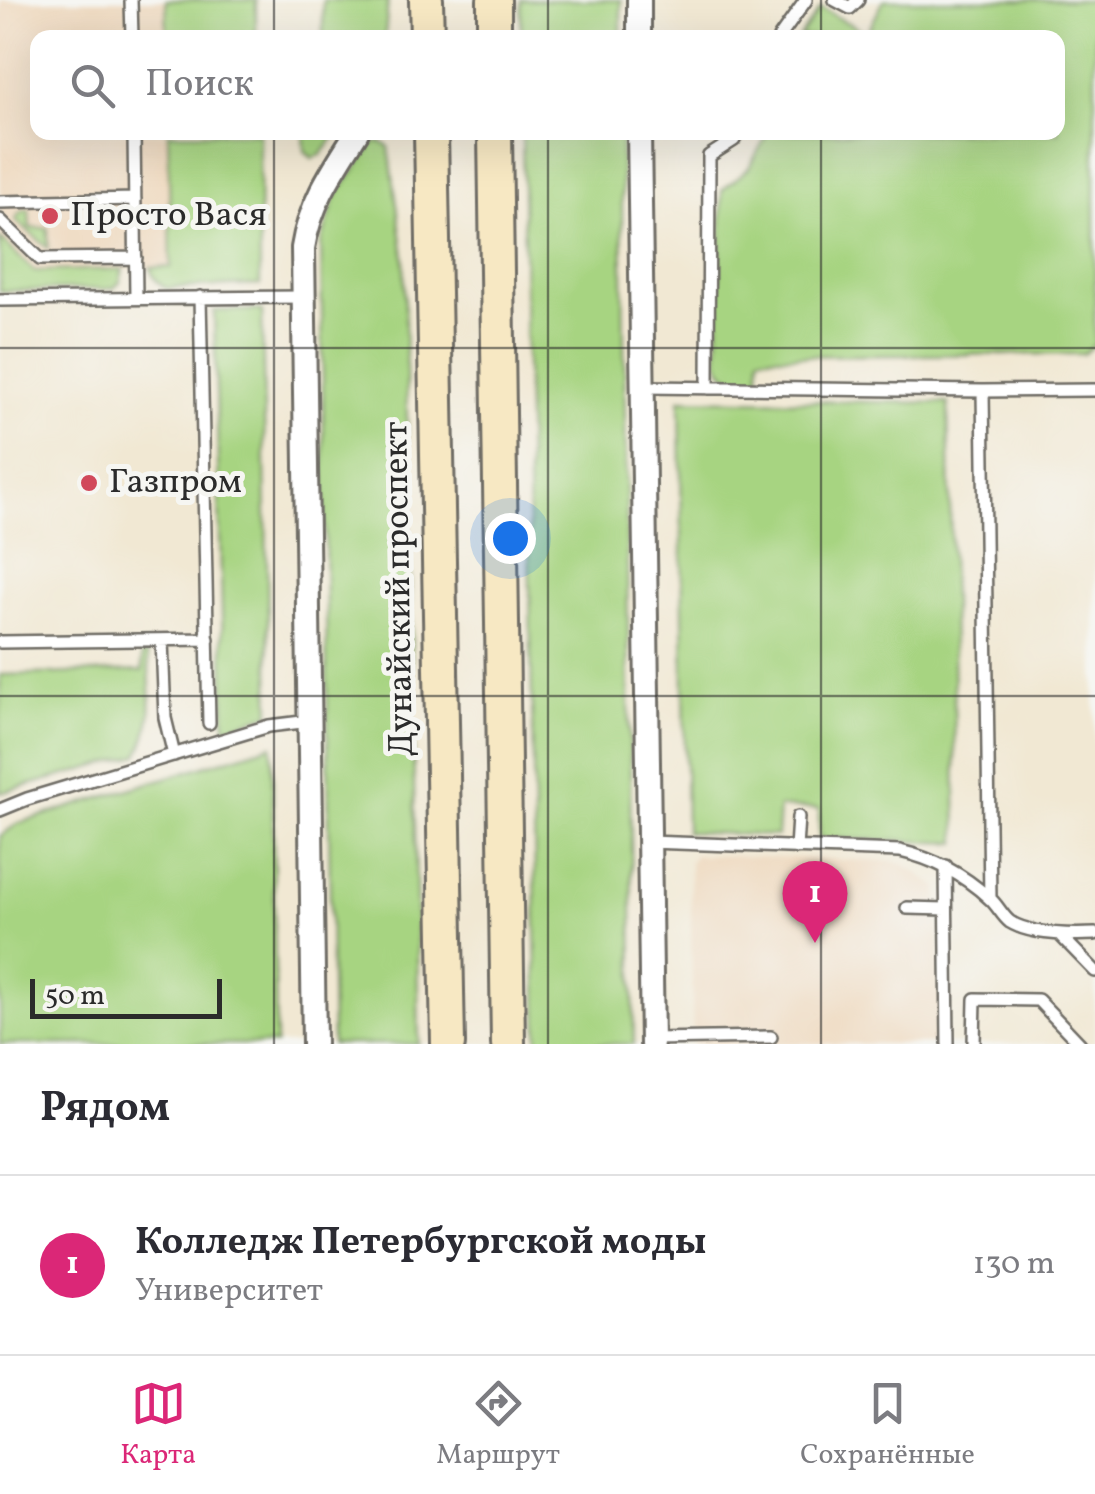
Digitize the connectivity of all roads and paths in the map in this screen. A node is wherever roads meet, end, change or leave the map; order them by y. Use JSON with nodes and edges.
{"nodes":[{"id":1,"x":131,"y":0,"type":"edge"},
{"id":2,"x":494,"y":0,"type":"edge"},
{"id":3,"x":639,"y":0,"type":"edge"},
{"id":4,"x":806,"y":0,"type":"edge"},
{"id":5,"x":835,"y":0,"type":"edge"},
{"id":6,"x":858,"y":0,"type":"edge"},
{"id":7,"x":132,"y":30,"type":"edge"},
{"id":8,"x":494,"y":30,"type":"edge"},
{"id":9,"x":639,"y":30,"type":"edge"},
{"id":10,"x":785,"y":30,"type":"edge"},
{"id":11,"x":134,"y":140,"type":"edge"},
{"id":12,"x":353,"y":140,"type":"edge"},
{"id":13,"x":431,"y":140,"type":"edge"},
{"id":14,"x":495,"y":140,"type":"edge"},
{"id":15,"x":640,"y":140,"type":"edge"},
{"id":16,"x":734,"y":140,"type":"edge"},
{"id":17,"x":135,"y":199,"type":"junction"},
{"id":18,"x":0,"y":202,"type":"edge"},
{"id":19,"x":0,"y":220,"type":"edge"},
{"id":20,"x":136,"y":258,"type":"junction"},
{"id":21,"x":200,"y":297,"type":"junction"},
{"id":22,"x":303,"y":297,"type":"junction"},
{"id":23,"x":136,"y":298,"type":"junction"},
{"id":24,"x":0,"y":300,"type":"edge"},
{"id":25,"x":642,"y":387,"type":"junction"},
{"id":26,"x":708,"y":388,"type":"junction"},
{"id":27,"x":1095,"y":390,"type":"edge"},
{"id":28,"x":983,"y":391,"type":"junction"},
{"id":29,"x":208,"y":639,"type":"junction"},
{"id":30,"x":162,"y":640,"type":"junction"},
{"id":31,"x":0,"y":642,"type":"edge"},
{"id":32,"x":310,"y":721,"type":"junction"},
{"id":33,"x":208,"y":723,"type":"dead end"},
{"id":34,"x":174,"y":755,"type":"junction"},
{"id":35,"x":0,"y":810,"type":"edge"},
{"id":36,"x":798,"y":817,"type":"dead end"},
{"id":37,"x":648,"y":842,"type":"junction"},
{"id":38,"x":796,"y":848,"type":"junction"},
{"id":39,"x":946,"y":866,"type":"junction"},
{"id":40,"x":990,"y":899,"type":"junction"},
{"id":41,"x":907,"y":908,"type":"dead end"},
{"id":42,"x":946,"y":909,"type":"junction"},
{"id":43,"x":1095,"y":934,"type":"edge"},
{"id":44,"x":1060,"y":935,"type":"junction"},
{"id":45,"x":1095,"y":971,"type":"edge"},
{"id":46,"x":771,"y":1037,"type":"dead end"},
{"id":47,"x":652,"y":1042,"type":"edge"},
{"id":48,"x":314,"y":1044,"type":"edge"},
{"id":49,"x":448,"y":1044,"type":"edge"},
{"id":50,"x":508,"y":1044,"type":"edge"},
{"id":51,"x":948,"y":1044,"type":"edge"},
{"id":52,"x":974,"y":1044,"type":"edge"},
{"id":53,"x":1080,"y":1044,"type":"edge"}],
"edges":[{"from":1,"to":7,"type":"lane"},
{"from":2,"to":8,"type":"main road"},
{"from":3,"to":9,"type":"street"},
{"from":4,"to":10,"type":"lane"},
{"from":5,"to":6,"type":"lane"},
{"from":11,"to":17,"type":"lane"},
{"from":12,"to":22,"type":"street"},
{"from":13,"to":49,"type":"main road","name":"Дунайский проспект"},
{"from":14,"to":50,"type":"main road"},
{"from":15,"to":25,"type":"street"},
{"from":16,"to":26,"type":"lane"},
{"from":17,"to":18,"type":"lane"},
{"from":17,"to":20,"type":"lane"},
{"from":19,"to":20,"type":"lane"},
{"from":20,"to":23,"type":"lane"},
{"from":21,"to":22,"type":"lane"},
{"from":21,"to":23,"type":"lane"},
{"from":21,"to":29,"type":"lane"},
{"from":22,"to":32,"type":"street"},
{"from":23,"to":24,"type":"lane"},
{"from":25,"to":26,"type":"lane"},
{"from":25,"to":37,"type":"street"},
{"from":26,"to":28,"type":"lane"},
{"from":27,"to":28,"type":"lane"},
{"from":28,"to":40,"type":"lane"},
{"from":29,"to":30,"type":"lane"},
{"from":29,"to":33,"type":"lane"},
{"from":30,"to":31,"type":"lane"},
{"from":30,"to":34,"type":"lane"},
{"from":32,"to":34,"type":"lane"},
{"from":32,"to":48,"type":"street"},
{"from":34,"to":35,"type":"lane"},
{"from":36,"to":38,"type":"lane"},
{"from":37,"to":38,"type":"lane"},
{"from":37,"to":47,"type":"street"},
{"from":38,"to":39,"type":"lane"},
{"from":39,"to":40,"type":"lane"},
{"from":39,"to":42,"type":"lane"},
{"from":40,"to":44,"type":"lane"},
{"from":41,"to":42,"type":"lane"},
{"from":42,"to":51,"type":"lane"},
{"from":43,"to":44,"type":"lane"},
{"from":44,"to":45,"type":"lane"},
{"from":46,"to":47,"type":"lane"},
{"from":52,"to":53,"type":"lane"}]}
